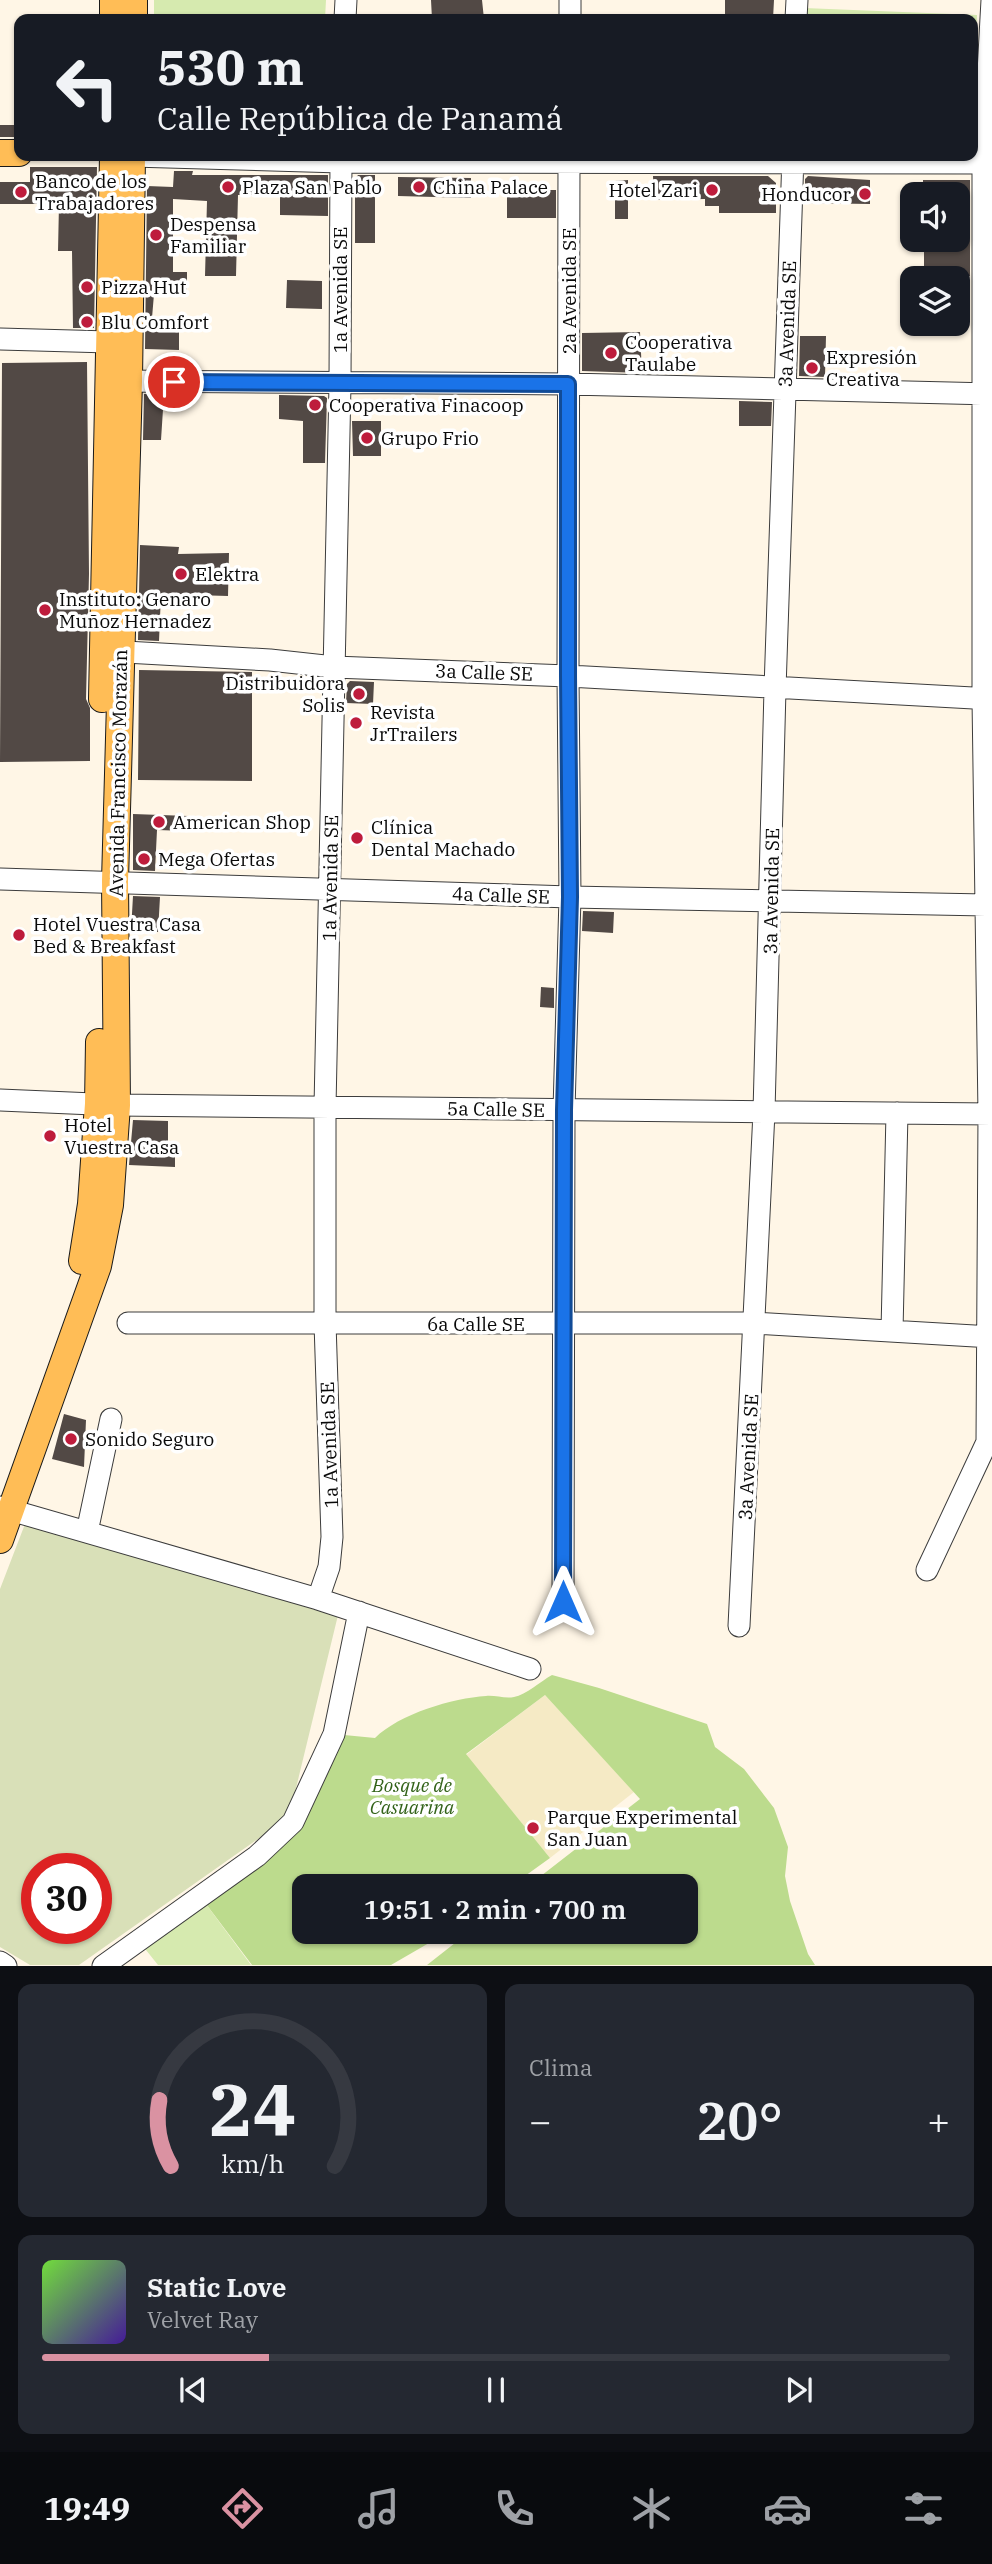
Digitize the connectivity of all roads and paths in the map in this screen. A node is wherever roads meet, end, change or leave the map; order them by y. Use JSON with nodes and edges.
{"nodes":[{"id":1,"x":992,"y":0,"type":"edge"},
{"id":2,"x":113,"y":161,"type":"edge"},
{"id":3,"x":132,"y":161,"type":"edge"},
{"id":4,"x":341,"y":161,"type":"edge"},
{"id":5,"x":569,"y":161,"type":"edge"},
{"id":6,"x":793,"y":161,"type":"edge"},
{"id":7,"x":890,"y":161,"type":"edge"},
{"id":8,"x":987,"y":163,"type":"edge"},
{"id":9,"x":0,"y":339,"type":"edge"},
{"id":10,"x":120,"y":344,"type":"junction"},
{"id":11,"x":120,"y":381,"type":"junction"},
{"id":12,"x":340,"y":384,"type":"junction"},
{"id":13,"x":568,"y":384,"type":"junction"},
{"id":14,"x":785,"y":387,"type":"junction"},
{"id":15,"x":987,"y":393,"type":"edge"},
{"id":16,"x":112,"y":651,"type":"junction"},
{"id":17,"x":334,"y":667,"type":"junction"},
{"id":18,"x":568,"y":676,"type":"junction"},
{"id":19,"x":775,"y":689,"type":"junction"},
{"id":20,"x":988,"y":699,"type":"edge"},
{"id":21,"x":0,"y":879,"type":"edge"},
{"id":22,"x":107,"y":881,"type":"junction"},
{"id":23,"x":330,"y":889,"type":"junction"},
{"id":24,"x":570,"y":897,"type":"junction"},
{"id":25,"x":771,"y":901,"type":"junction"},
{"id":26,"x":986,"y":905,"type":"junction"},
{"id":27,"x":0,"y":1100,"type":"edge"},
{"id":28,"x":107,"y":1105,"type":"junction"},
{"id":29,"x":325,"y":1107,"type":"junction"},
{"id":30,"x":564,"y":1110,"type":"junction"},
{"id":31,"x":764,"y":1112,"type":"junction"},
{"id":32,"x":897,"y":1113,"type":"junction"},
{"id":33,"x":991,"y":1114,"type":"edge"},
{"id":34,"x":128,"y":1323,"type":"dead end"},
{"id":35,"x":325,"y":1323,"type":"junction"},
{"id":36,"x":754,"y":1323,"type":"junction"},
{"id":37,"x":563,"y":1325,"type":"junction"},
{"id":38,"x":892,"y":1331,"type":"junction"},
{"id":39,"x":989,"y":1336,"type":"edge"},
{"id":40,"x":111,"y":1419,"type":"dead end"},
{"id":41,"x":4,"y":1506,"type":"edge"},
{"id":42,"x":87,"y":1532,"type":"junction"},
{"id":43,"x":0,"y":1540,"type":"edge"},
{"id":44,"x":927,"y":1570,"type":"dead end"},
{"id":45,"x":318,"y":1599,"type":"junction"},
{"id":46,"x":563,"y":1602,"type":"dead end"},
{"id":47,"x":359,"y":1612,"type":"junction"},
{"id":48,"x":739,"y":1626,"type":"dead end"},
{"id":49,"x":530,"y":1669,"type":"dead end"},
{"id":50,"x":0,"y":1962,"type":"edge"},
{"id":51,"x":6,"y":1965,"type":"edge"},
{"id":52,"x":103,"y":1965,"type":"edge"}],
"edges":[{"from":1,"to":8,"type":"street"},
{"from":2,"to":10,"type":"main road","name":"Avenida Francisco Morazán"},
{"from":3,"to":10,"type":"main road","name":"Avenida Francisco Morazán"},
{"from":4,"to":12,"type":"street","name":"1a Avenida SE"},
{"from":5,"to":13,"type":"street","name":"2a Avenida SE"},
{"from":6,"to":14,"type":"street","name":"3a Avenida SE"},
{"from":7,"to":8,"type":"street"},
{"from":8,"to":15,"type":"street"},
{"from":9,"to":10,"type":"street"},
{"from":10,"to":11,"type":"main road","name":"Avenida Francisco Morazán"},
{"from":11,"to":12,"type":"street"},
{"from":11,"to":16,"type":"main road","name":"Avenida Francisco Morazán"},
{"from":12,"to":13,"type":"street"},
{"from":12,"to":17,"type":"street","name":"1a Avenida SE"},
{"from":13,"to":14,"type":"street"},
{"from":13,"to":18,"type":"street","name":"2a Avenida SE"},
{"from":14,"to":15,"type":"street"},
{"from":14,"to":19,"type":"street","name":"3a Avenida SE"},
{"from":15,"to":20,"type":"street"},
{"from":16,"to":17,"type":"street","name":"3a Calle SE"},
{"from":16,"to":22,"type":"main road","name":"Avenida Francisco Morazán"},
{"from":17,"to":18,"type":"street","name":"3a Calle SE"},
{"from":17,"to":23,"type":"street","name":"1a Avenida SE"},
{"from":18,"to":19,"type":"street","name":"3a Calle SE"},
{"from":18,"to":24,"type":"street","name":"2a Avenida SE"},
{"from":19,"to":20,"type":"street","name":"3a Calle SE"},
{"from":19,"to":25,"type":"street","name":"3a Avenida SE"},
{"from":20,"to":26,"type":"street"},
{"from":21,"to":22,"type":"street","name":"4a Calle SE"},
{"from":22,"to":23,"type":"street","name":"4a Calle SE"},
{"from":22,"to":28,"type":"main road","name":"Avenida Francisco Morazán"},
{"from":23,"to":24,"type":"street","name":"4a Calle SE"},
{"from":23,"to":29,"type":"street","name":"1a Avenida SE"},
{"from":24,"to":25,"type":"street","name":"4a Calle SE"},
{"from":24,"to":30,"type":"street","name":"2a Avenida SE"},
{"from":25,"to":26,"type":"street","name":"4a Calle SE"},
{"from":25,"to":31,"type":"street","name":"3a Avenida SE"},
{"from":26,"to":33,"type":"street"},
{"from":27,"to":28,"type":"street","name":"5a Calle SE"},
{"from":28,"to":29,"type":"street","name":"5a Calle SE"},
{"from":28,"to":41,"type":"main road","name":"Avenida Francisco Morazán"},
{"from":29,"to":30,"type":"street","name":"5a Calle SE"},
{"from":29,"to":35,"type":"street","name":"1a Avenida SE"},
{"from":30,"to":31,"type":"street","name":"5a Calle SE"},
{"from":30,"to":37,"type":"street","name":"2a Avenida SE"},
{"from":31,"to":32,"type":"street","name":"5a Calle SE"},
{"from":31,"to":36,"type":"street","name":"3a Avenida SE"},
{"from":32,"to":33,"type":"street","name":"5a Calle SE"},
{"from":32,"to":38,"type":"street"},
{"from":33,"to":39,"type":"street"},
{"from":34,"to":35,"type":"street","name":"6a Calle SE"},
{"from":35,"to":37,"type":"street","name":"6a Calle SE"},
{"from":35,"to":45,"type":"street","name":"1a Avenida SE"},
{"from":36,"to":37,"type":"street","name":"6a Calle SE"},
{"from":36,"to":38,"type":"street","name":"6a Calle SE"},
{"from":36,"to":48,"type":"street","name":"3a Avenida SE"},
{"from":37,"to":46,"type":"street","name":"2a Avenida SE"},
{"from":38,"to":39,"type":"street","name":"6a Calle SE"},
{"from":39,"to":44,"type":"street"},
{"from":40,"to":42,"type":"street"},
{"from":41,"to":42,"type":"street"},
{"from":41,"to":43,"type":"main road","name":"Avenida Francisco Morazán"},
{"from":42,"to":45,"type":"street"},
{"from":45,"to":47,"type":"street"},
{"from":47,"to":49,"type":"street"},
{"from":47,"to":52,"type":"street"},
{"from":50,"to":51,"type":"street"}]}
